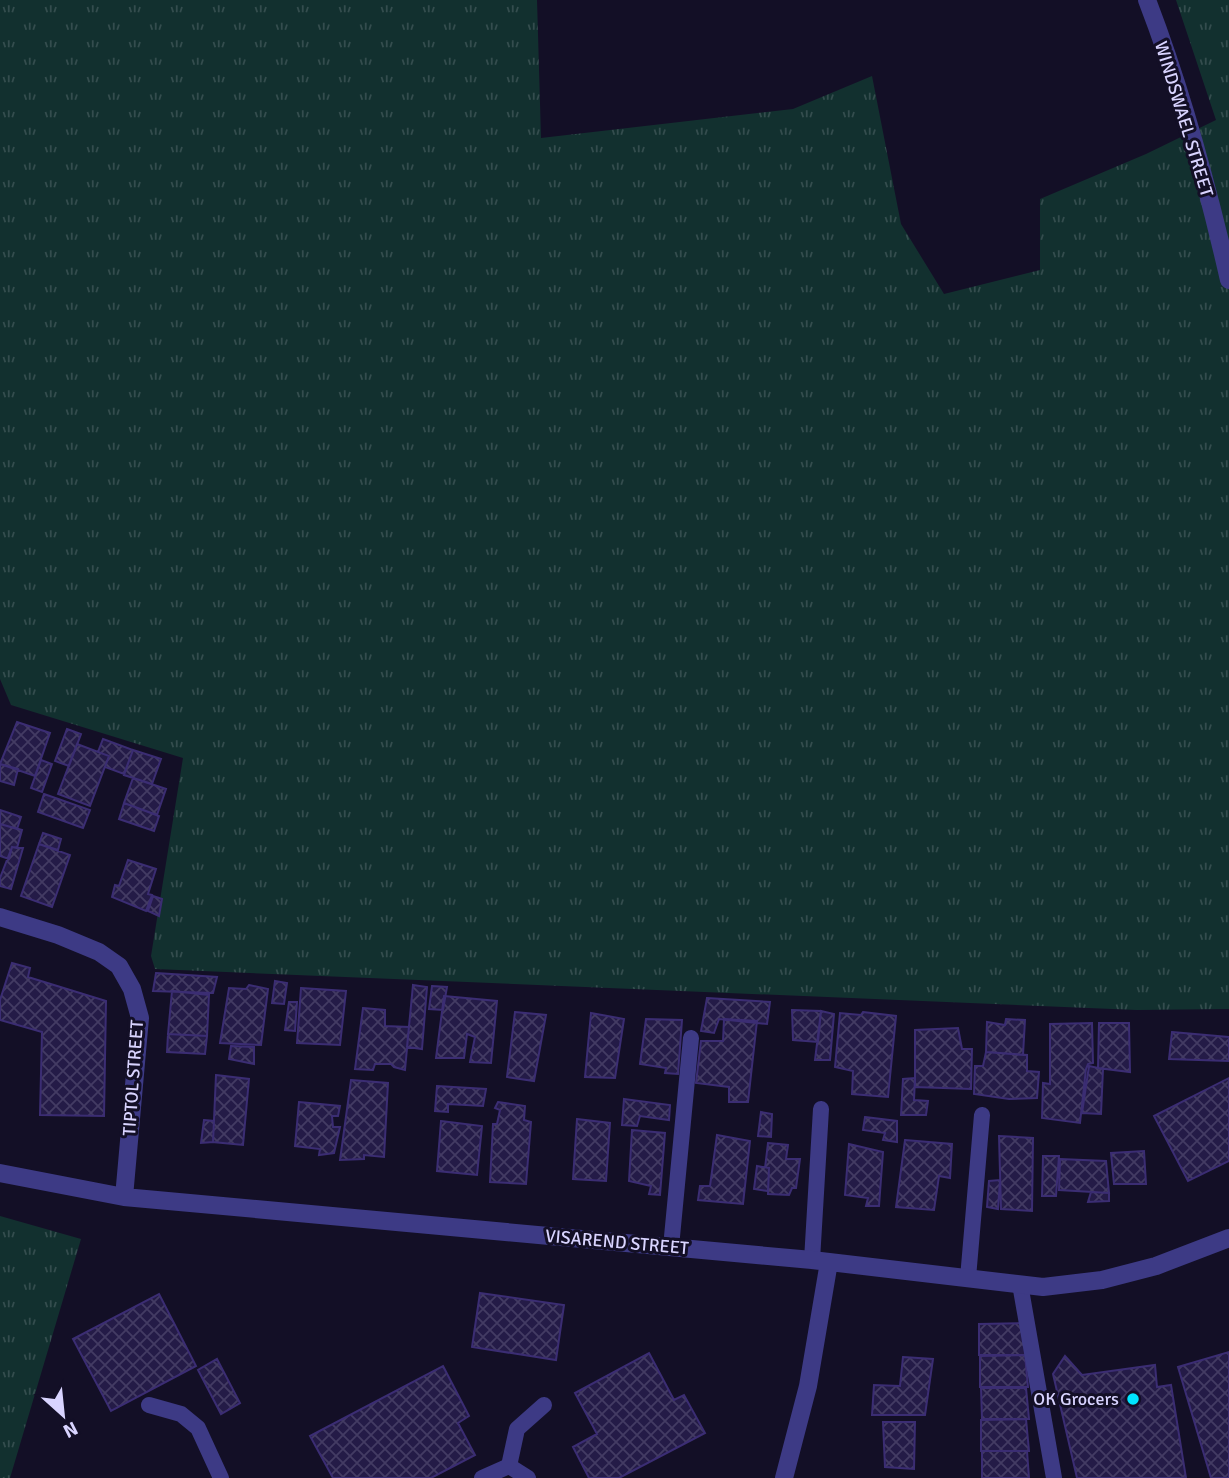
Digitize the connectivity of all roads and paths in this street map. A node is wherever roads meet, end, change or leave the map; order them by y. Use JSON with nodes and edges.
{"nodes":[{"id":1,"x":1147,"y":0,"type":"edge"},
{"id":2,"x":1229,"y":280,"type":"edge"},
{"id":3,"x":0,"y":917,"type":"edge"},
{"id":4,"x":691,"y":1038,"type":"dead end"},
{"id":5,"x":821,"y":1108,"type":"dead end"},
{"id":6,"x":982,"y":1115,"type":"dead end"},
{"id":7,"x":0,"y":1172,"type":"edge"},
{"id":8,"x":124,"y":1197,"type":"junction"},
{"id":9,"x":1229,"y":1238,"type":"edge"},
{"id":10,"x":671,"y":1247,"type":"junction"},
{"id":11,"x":820,"y":1261,"type":"junction"},
{"id":12,"x":968,"y":1278,"type":"junction"},
{"id":13,"x":1020,"y":1284,"type":"junction"},
{"id":14,"x":149,"y":1405,"type":"dead end"},
{"id":15,"x":544,"y":1405,"type":"dead end"},
{"id":16,"x":509,"y":1466,"type":"junction"},
{"id":17,"x":221,"y":1478,"type":"edge"},
{"id":18,"x":482,"y":1478,"type":"edge"},
{"id":19,"x":528,"y":1478,"type":"edge"},
{"id":20,"x":784,"y":1478,"type":"edge"},
{"id":21,"x":1054,"y":1478,"type":"edge"}],
"edges":[{"from":1,"to":2,"type":"street","name":"WINDSWAEL STREET"},
{"from":3,"to":8,"type":"street","name":"TIPTOL STREET"},
{"from":4,"to":10,"type":"lane"},
{"from":5,"to":11,"type":"lane"},
{"from":6,"to":12,"type":"lane"},
{"from":7,"to":8,"type":"street","name":"VISAREND STREET"},
{"from":8,"to":10,"type":"street","name":"VISAREND STREET"},
{"from":9,"to":13,"type":"street","name":"VISAREND STREET"},
{"from":10,"to":11,"type":"street","name":"VISAREND STREET"},
{"from":11,"to":12,"type":"street","name":"VISAREND STREET"},
{"from":11,"to":20,"type":"street"},
{"from":12,"to":13,"type":"street","name":"VISAREND STREET"},
{"from":13,"to":21,"type":"lane"},
{"from":14,"to":17,"type":"lane"},
{"from":15,"to":16,"type":"lane"},
{"from":16,"to":18,"type":"lane"},
{"from":16,"to":19,"type":"lane"}]}
